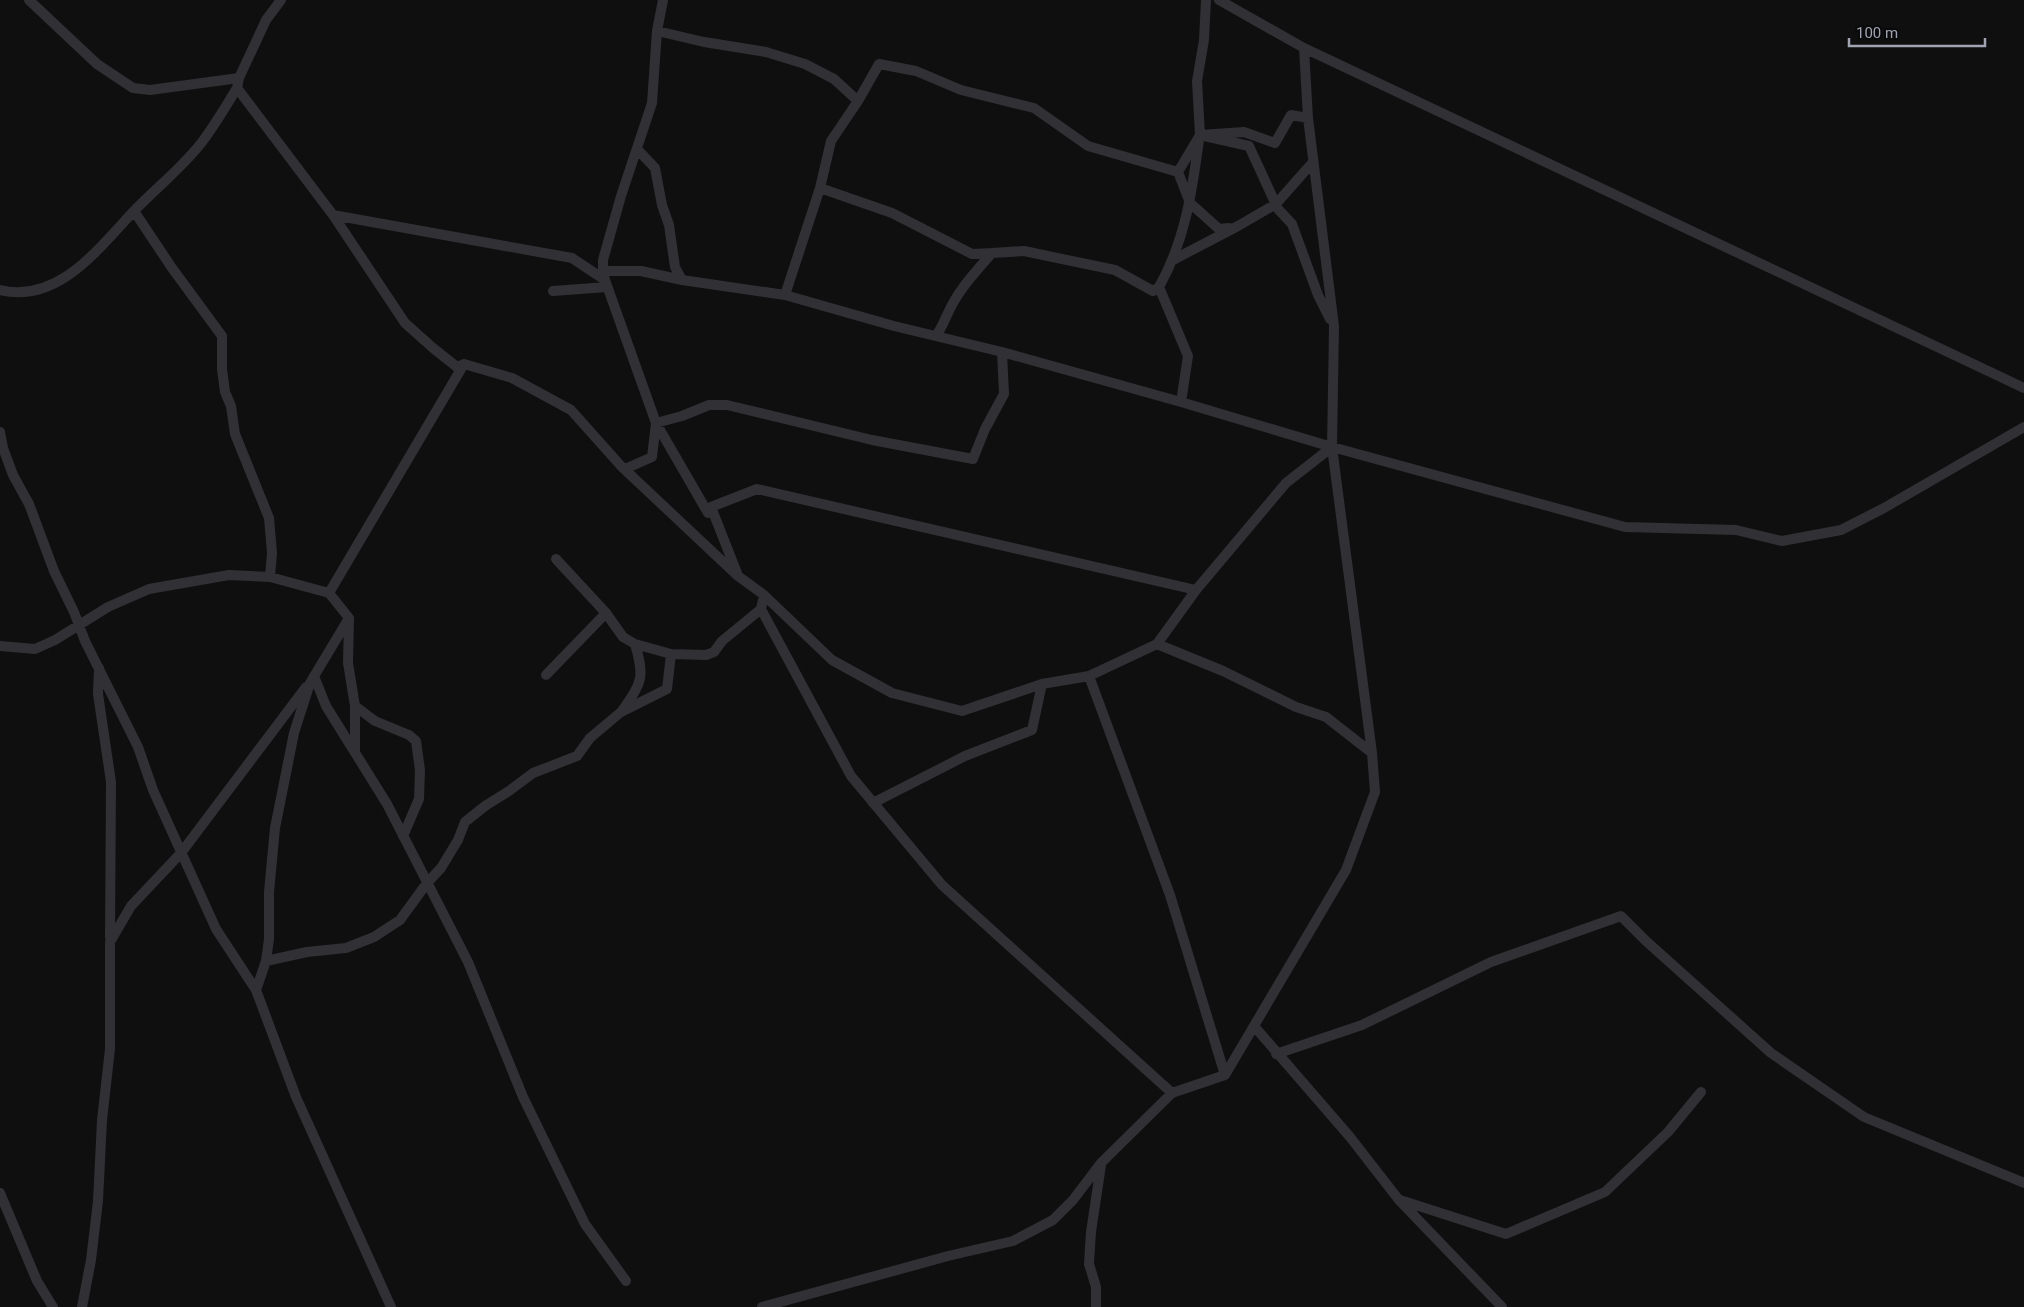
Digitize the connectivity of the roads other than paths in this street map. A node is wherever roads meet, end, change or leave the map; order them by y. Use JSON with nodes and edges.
{"nodes":[{"id":1,"x":29,"y":0,"type":"edge"},
{"id":2,"x":281,"y":0,"type":"edge"},
{"id":3,"x":664,"y":0,"type":"edge"},
{"id":4,"x":1206,"y":0,"type":"edge"},
{"id":5,"x":1219,"y":0,"type":"edge"},
{"id":6,"x":657,"y":31,"type":"junction"},
{"id":7,"x":1304,"y":48,"type":"junction"},
{"id":8,"x":238,"y":83,"type":"junction"},
{"id":9,"x":858,"y":101,"type":"junction"},
{"id":10,"x":1308,"y":118,"type":"junction"},
{"id":11,"x":1200,"y":135,"type":"junction"},
{"id":12,"x":637,"y":149,"type":"junction"},
{"id":13,"x":1313,"y":162,"type":"junction"},
{"id":14,"x":1178,"y":172,"type":"junction"},
{"id":15,"x":820,"y":188,"type":"junction"},
{"id":16,"x":1190,"y":203,"type":"junction"},
{"id":17,"x":1276,"y":204,"type":"junction"},
{"id":18,"x":134,"y":211,"type":"junction"},
{"id":19,"x":333,"y":215,"type":"junction"},
{"id":20,"x":1238,"y":226,"type":"junction"},
{"id":21,"x":992,"y":252,"type":"junction"},
{"id":22,"x":1174,"y":260,"type":"junction"},
{"id":23,"x":605,"y":279,"type":"junction"},
{"id":24,"x":682,"y":280,"type":"junction"},
{"id":25,"x":1159,"y":287,"type":"junction"},
{"id":26,"x":0,"y":290,"type":"edge"},
{"id":27,"x":553,"y":292,"type":"dead end"},
{"id":28,"x":785,"y":295,"type":"junction"},
{"id":29,"x":1334,"y":326,"type":"junction"},
{"id":30,"x":936,"y":336,"type":"junction"},
{"id":31,"x":1002,"y":352,"type":"junction"},
{"id":32,"x":464,"y":364,"type":"junction"},
{"id":33,"x":2024,"y":388,"type":"edge"},
{"id":34,"x":1181,"y":402,"type":"junction"},
{"id":35,"x":656,"y":423,"type":"junction"},
{"id":36,"x":2024,"y":427,"type":"edge"},
{"id":37,"x":0,"y":432,"type":"edge"},
{"id":38,"x":1332,"y":447,"type":"junction"},
{"id":39,"x":625,"y":469,"type":"junction"},
{"id":40,"x":711,"y":508,"type":"junction"},
{"id":41,"x":556,"y":559,"type":"dead end"},
{"id":42,"x":738,"y":576,"type":"junction"},
{"id":43,"x":270,"y":577,"type":"junction"},
{"id":44,"x":1196,"y":590,"type":"junction"},
{"id":45,"x":328,"y":593,"type":"junction"},
{"id":46,"x":764,"y":595,"type":"junction"},
{"id":47,"x":761,"y":609,"type":"junction"},
{"id":48,"x":606,"y":613,"type":"junction"},
{"id":49,"x":349,"y":618,"type":"junction"},
{"id":50,"x":78,"y":625,"type":"junction"},
{"id":51,"x":635,"y":644,"type":"junction"},
{"id":52,"x":1157,"y":644,"type":"junction"},
{"id":53,"x":0,"y":646,"type":"edge"},
{"id":54,"x":671,"y":654,"type":"junction"},
{"id":55,"x":99,"y":667,"type":"junction"},
{"id":56,"x":546,"y":675,"type":"dead end"},
{"id":57,"x":314,"y":676,"type":"junction"},
{"id":58,"x":1089,"y":676,"type":"junction"},
{"id":59,"x":1042,"y":684,"type":"junction"},
{"id":60,"x":355,"y":706,"type":"junction"},
{"id":61,"x":621,"y":712,"type":"junction"},
{"id":62,"x":355,"y":752,"type":"junction"},
{"id":63,"x":1372,"y":753,"type":"junction"},
{"id":64,"x":873,"y":803,"type":"junction"},
{"id":65,"x":403,"y":836,"type":"junction"},
{"id":66,"x":180,"y":853,"type":"junction"},
{"id":67,"x":427,"y":883,"type":"junction"},
{"id":68,"x":110,"y":942,"type":"junction"},
{"id":69,"x":266,"y":961,"type":"junction"},
{"id":70,"x":256,"y":990,"type":"junction"},
{"id":71,"x":1254,"y":1026,"type":"junction"},
{"id":72,"x":1276,"y":1054,"type":"junction"},
{"id":73,"x":1225,"y":1075,"type":"junction"},
{"id":74,"x":1701,"y":1092,"type":"dead end"},
{"id":75,"x":1172,"y":1093,"type":"junction"},
{"id":76,"x":1101,"y":1163,"type":"junction"},
{"id":77,"x":2024,"y":1183,"type":"edge"},
{"id":78,"x":0,"y":1193,"type":"edge"},
{"id":79,"x":1399,"y":1200,"type":"junction"},
{"id":80,"x":626,"y":1281,"type":"dead end"},
{"id":81,"x":52,"y":1307,"type":"edge"},
{"id":82,"x":82,"y":1307,"type":"edge"},
{"id":83,"x":391,"y":1307,"type":"edge"},
{"id":84,"x":762,"y":1307,"type":"edge"},
{"id":85,"x":1096,"y":1307,"type":"edge"},
{"id":86,"x":1502,"y":1307,"type":"edge"}],
"edges":[{"from":1,"to":8,"type":"street"},
{"from":2,"to":8,"type":"street"},
{"from":3,"to":6,"type":"street"},
{"from":4,"to":11,"type":"street"},
{"from":5,"to":7,"type":"street"},
{"from":6,"to":9,"type":"street"},
{"from":6,"to":12,"type":"street"},
{"from":7,"to":10,"type":"street"},
{"from":7,"to":33,"type":"street"},
{"from":8,"to":18,"type":"street"},
{"from":8,"to":19,"type":"street"},
{"from":9,"to":14,"type":"street"},
{"from":9,"to":15,"type":"street"},
{"from":10,"to":11,"type":"street"},
{"from":10,"to":13,"type":"street"},
{"from":11,"to":14,"type":"street"},
{"from":11,"to":16,"type":"street"},
{"from":11,"to":17,"type":"street"},
{"from":12,"to":23,"type":"street"},
{"from":12,"to":24,"type":"street"},
{"from":13,"to":17,"type":"street"},
{"from":13,"to":29,"type":"street"},
{"from":14,"to":16,"type":"street"},
{"from":15,"to":21,"type":"street"},
{"from":15,"to":28,"type":"street"},
{"from":16,"to":20,"type":"street"},
{"from":16,"to":22,"type":"street"},
{"from":17,"to":20,"type":"street"},
{"from":17,"to":29,"type":"street"},
{"from":18,"to":26,"type":"street"},
{"from":18,"to":43,"type":"street"},
{"from":19,"to":23,"type":"street"},
{"from":19,"to":32,"type":"street"},
{"from":20,"to":22,"type":"street"},
{"from":21,"to":25,"type":"street"},
{"from":21,"to":30,"type":"street"},
{"from":22,"to":25,"type":"street"},
{"from":23,"to":24,"type":"street"},
{"from":23,"to":27,"type":"street"},
{"from":23,"to":35,"type":"street"},
{"from":24,"to":28,"type":"street"},
{"from":25,"to":34,"type":"street"},
{"from":28,"to":30,"type":"street"},
{"from":29,"to":38,"type":"street"},
{"from":30,"to":31,"type":"street"},
{"from":31,"to":34,"type":"street"},
{"from":31,"to":35,"type":"street"},
{"from":32,"to":39,"type":"street"},
{"from":32,"to":45,"type":"street"},
{"from":34,"to":38,"type":"street"},
{"from":35,"to":39,"type":"street"},
{"from":35,"to":40,"type":"street"},
{"from":36,"to":38,"type":"street"},
{"from":37,"to":50,"type":"street"},
{"from":38,"to":44,"type":"street"},
{"from":38,"to":63,"type":"street"},
{"from":39,"to":42,"type":"street"},
{"from":40,"to":42,"type":"street"},
{"from":40,"to":44,"type":"street"},
{"from":41,"to":48,"type":"street"},
{"from":42,"to":46,"type":"street"},
{"from":43,"to":45,"type":"street"},
{"from":43,"to":50,"type":"street"},
{"from":44,"to":52,"type":"street"},
{"from":45,"to":49,"type":"street"},
{"from":46,"to":47,"type":"street"},
{"from":46,"to":59,"type":"street"},
{"from":47,"to":54,"type":"street"},
{"from":47,"to":64,"type":"street"},
{"from":48,"to":51,"type":"street"},
{"from":48,"to":56,"type":"street"},
{"from":49,"to":57,"type":"street"},
{"from":49,"to":60,"type":"street"},
{"from":50,"to":53,"type":"street"},
{"from":50,"to":55,"type":"street"},
{"from":51,"to":54,"type":"street"},
{"from":51,"to":61,"type":"street"},
{"from":52,"to":58,"type":"street"},
{"from":52,"to":63,"type":"street"},
{"from":54,"to":61,"type":"street"},
{"from":55,"to":66,"type":"street"},
{"from":55,"to":68,"type":"street"},
{"from":57,"to":62,"type":"street"},
{"from":57,"to":66,"type":"street"},
{"from":57,"to":69,"type":"street"},
{"from":58,"to":59,"type":"street"},
{"from":58,"to":73,"type":"street"},
{"from":59,"to":64,"type":"street"},
{"from":60,"to":62,"type":"street"},
{"from":60,"to":65,"type":"street"},
{"from":61,"to":67,"type":"street"},
{"from":62,"to":65,"type":"street"},
{"from":63,"to":71,"type":"street"},
{"from":64,"to":75,"type":"street"},
{"from":65,"to":67,"type":"street"},
{"from":66,"to":68,"type":"street"},
{"from":66,"to":70,"type":"street"},
{"from":67,"to":69,"type":"street"},
{"from":67,"to":80,"type":"street"},
{"from":68,"to":82,"type":"street"},
{"from":69,"to":70,"type":"street"},
{"from":70,"to":83,"type":"street"},
{"from":71,"to":72,"type":"street"},
{"from":71,"to":73,"type":"street"},
{"from":72,"to":77,"type":"street"},
{"from":72,"to":79,"type":"street"},
{"from":73,"to":75,"type":"street"},
{"from":74,"to":79,"type":"street"},
{"from":75,"to":76,"type":"street"},
{"from":76,"to":84,"type":"street"},
{"from":76,"to":85,"type":"street"},
{"from":78,"to":81,"type":"street"},
{"from":79,"to":86,"type":"street"}]}
